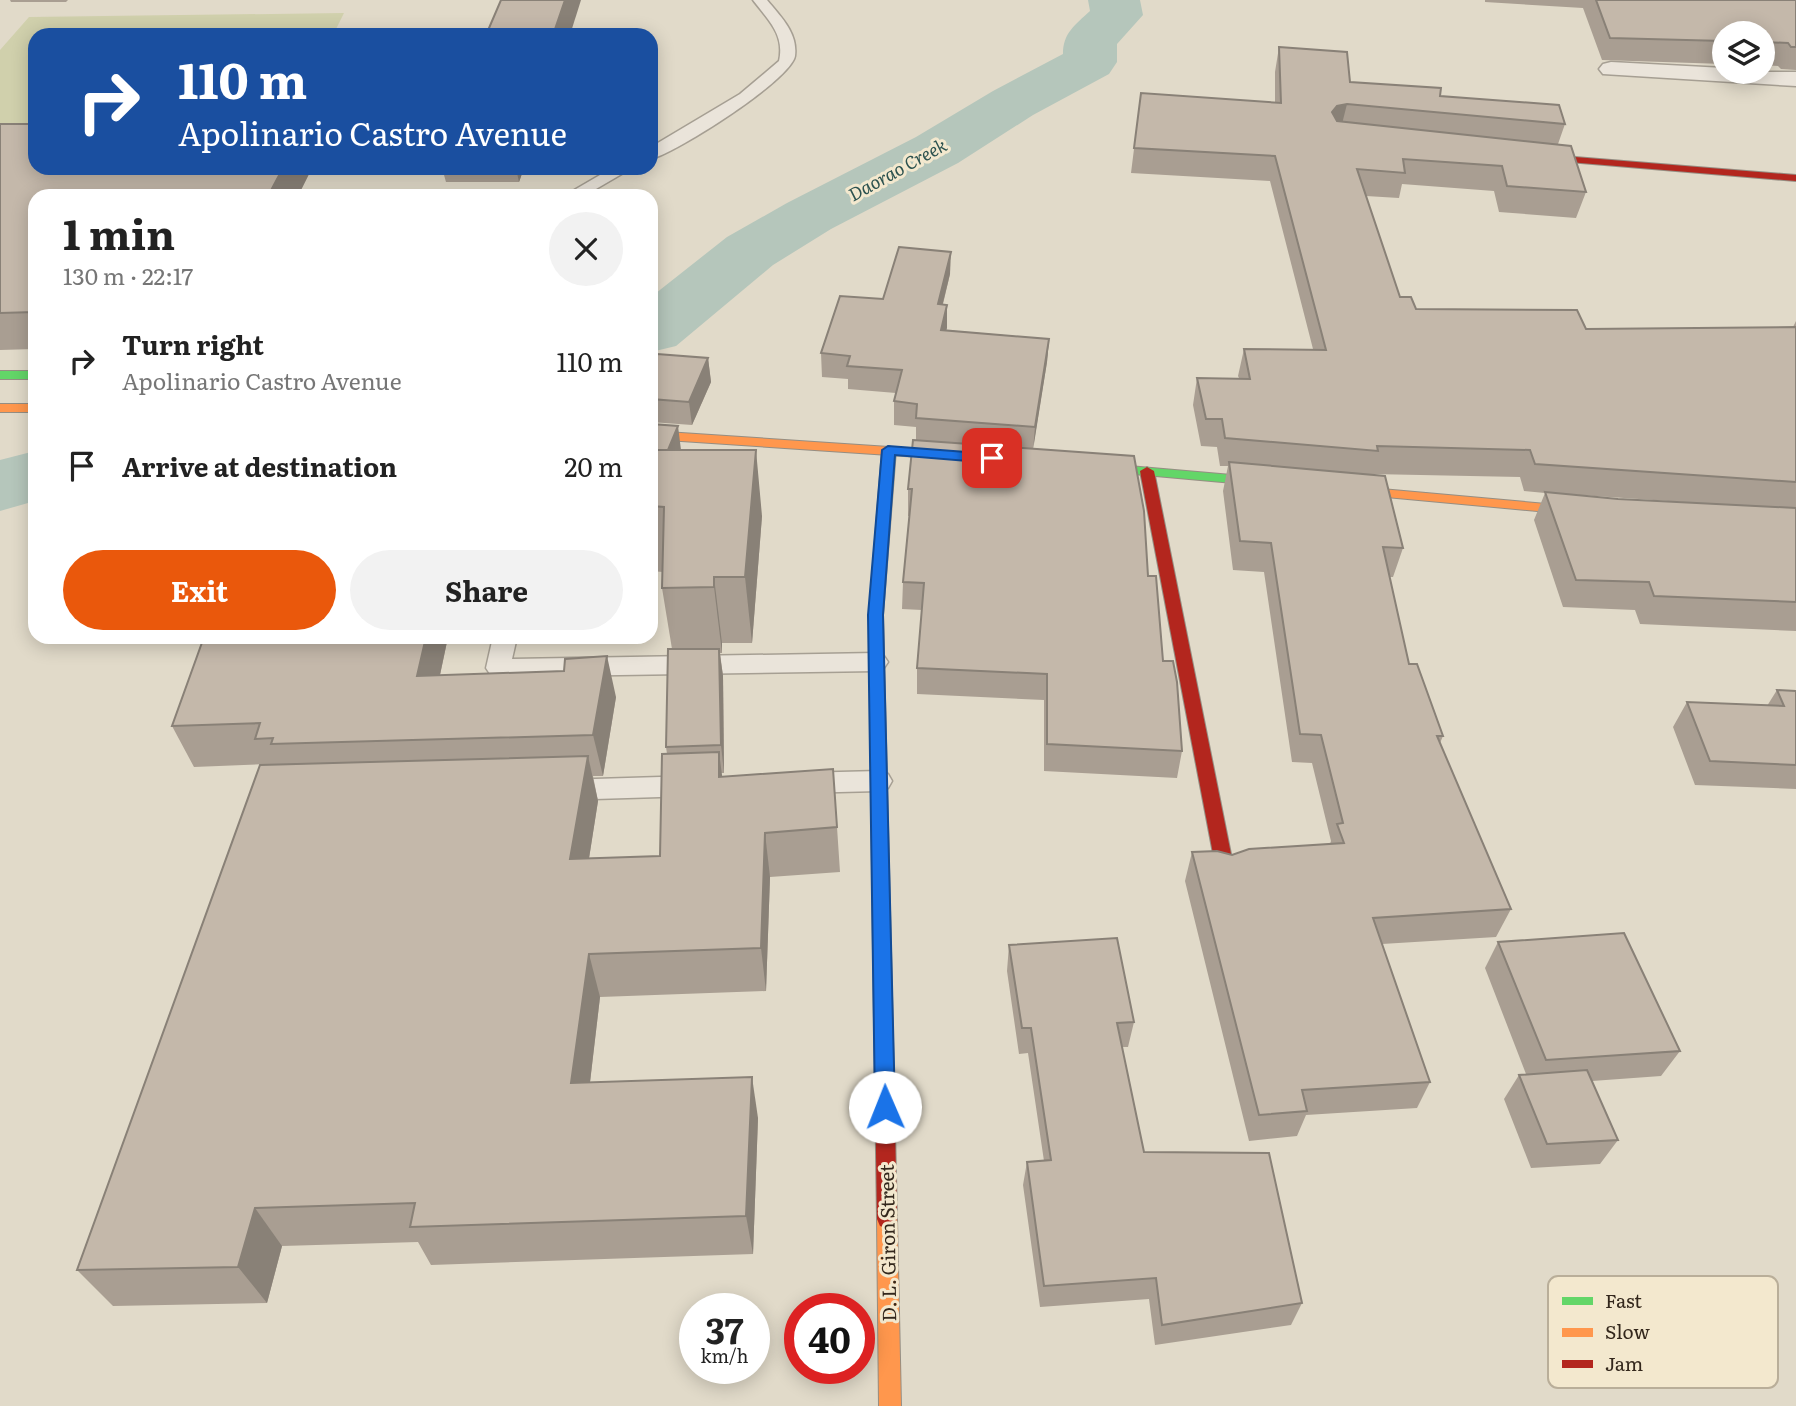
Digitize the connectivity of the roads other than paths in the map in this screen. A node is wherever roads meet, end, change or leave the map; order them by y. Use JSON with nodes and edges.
{"nodes":[{"id":1,"x":760,"y":0,"type":"edge"},
{"id":2,"x":1611,"y":69,"type":"dead end"},
{"id":3,"x":1796,"y":79,"type":"edge"},
{"id":4,"x":658,"y":149,"type":"edge"},
{"id":5,"x":1513,"y":155,"type":"edge"},
{"id":6,"x":611,"y":175,"type":"edge"},
{"id":7,"x":1796,"y":178,"type":"edge"},
{"id":8,"x":585,"y":189,"type":"edge"},
{"id":9,"x":0,"y":375,"type":"edge"},
{"id":10,"x":28,"y":375,"type":"edge"},
{"id":11,"x":0,"y":408,"type":"edge"},
{"id":12,"x":28,"y":408,"type":"edge"},
{"id":13,"x":658,"y":435,"type":"edge"},
{"id":14,"x":888,"y":450,"type":"junction"},
{"id":15,"x":984,"y":458,"type":"edge"},
{"id":16,"x":1066,"y":464,"type":"edge"},
{"id":17,"x":1147,"y":471,"type":"junction"},
{"id":18,"x":1298,"y":485,"type":"edge"},
{"id":19,"x":1326,"y":488,"type":"edge"},
{"id":20,"x":1606,"y":513,"type":"edge"},
{"id":21,"x":503,"y":644,"type":"edge"},
{"id":22,"x":876,"y":662,"type":"junction"},
{"id":23,"x":879,"y":781,"type":"junction"},
{"id":24,"x":777,"y":784,"type":"edge"},
{"id":25,"x":721,"y":786,"type":"edge"},
{"id":26,"x":539,"y":790,"type":"edge"},
{"id":27,"x":1224,"y":864,"type":"edge"},
{"id":28,"x":890,"y":1406,"type":"edge"}],
"edges":[{"from":1,"to":4,"type":"lane"},
{"from":2,"to":3,"type":"street"},
{"from":5,"to":7,"type":"street"},
{"from":6,"to":8,"type":"lane"},
{"from":9,"to":10,"type":"street"},
{"from":11,"to":12,"type":"street"},
{"from":13,"to":14,"type":"street"},
{"from":14,"to":15,"type":"street"},
{"from":14,"to":22,"type":"street","name":"D. L. Giron Street"},
{"from":16,"to":17,"type":"street"},
{"from":17,"to":18,"type":"street"},
{"from":17,"to":27,"type":"street"},
{"from":19,"to":20,"type":"street"},
{"from":21,"to":22,"type":"lane"},
{"from":22,"to":23,"type":"street","name":"D. L. Giron Street"},
{"from":23,"to":24,"type":"lane"},
{"from":23,"to":28,"type":"street","name":"D. L. Giron Street"},
{"from":25,"to":26,"type":"lane"}]}
